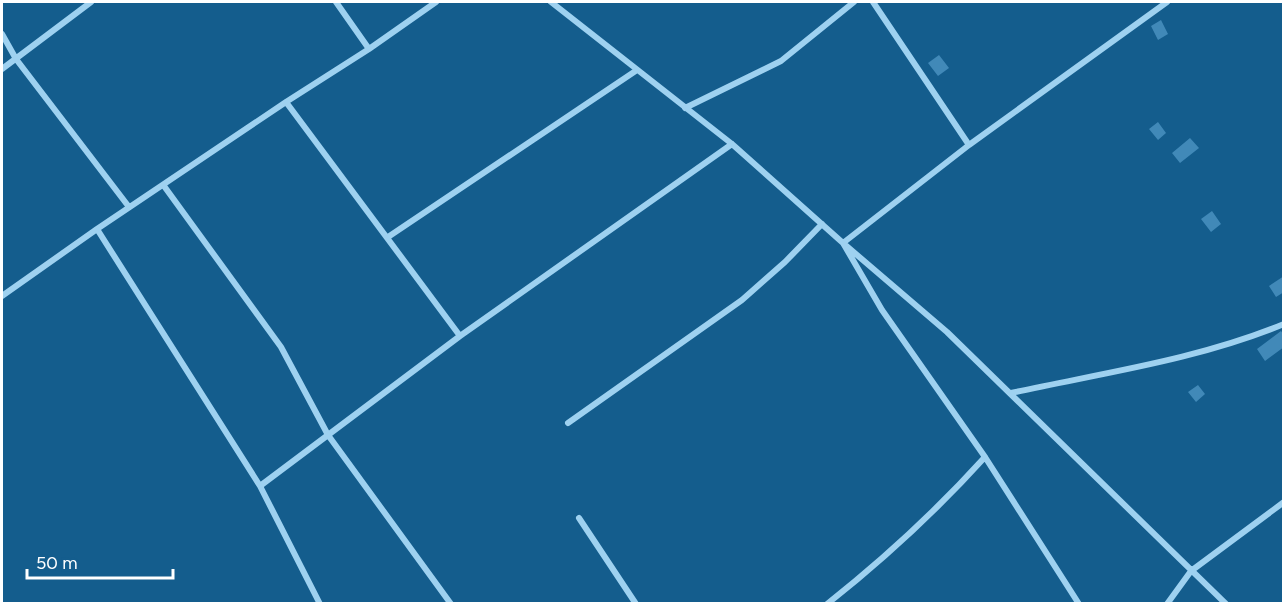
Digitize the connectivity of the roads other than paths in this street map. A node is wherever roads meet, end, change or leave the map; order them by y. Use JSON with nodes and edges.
{"nodes":[{"id":1,"x":91,"y":2,"type":"edge"},
{"id":2,"x":336,"y":2,"type":"edge"},
{"id":3,"x":436,"y":2,"type":"edge"},
{"id":4,"x":551,"y":2,"type":"edge"},
{"id":5,"x":854,"y":2,"type":"edge"},
{"id":6,"x":873,"y":2,"type":"edge"},
{"id":7,"x":1167,"y":2,"type":"edge"},
{"id":8,"x":2,"y":34,"type":"edge"},
{"id":9,"x":369,"y":49,"type":"junction"},
{"id":10,"x":16,"y":58,"type":"junction"},
{"id":11,"x":2,"y":69,"type":"edge"},
{"id":12,"x":637,"y":70,"type":"junction"},
{"id":13,"x":286,"y":102,"type":"junction"},
{"id":14,"x":685,"y":108,"type":"junction"},
{"id":15,"x":732,"y":144,"type":"junction"},
{"id":16,"x":969,"y":145,"type":"junction"},
{"id":17,"x":164,"y":186,"type":"junction"},
{"id":18,"x":129,"y":207,"type":"junction"},
{"id":19,"x":822,"y":224,"type":"junction"},
{"id":20,"x":97,"y":229,"type":"junction"},
{"id":21,"x":388,"y":237,"type":"junction"},
{"id":22,"x":843,"y":243,"type":"junction"},
{"id":23,"x":2,"y":296,"type":"edge"},
{"id":24,"x":1284,"y":324,"type":"edge"},
{"id":25,"x":460,"y":336,"type":"junction"},
{"id":26,"x":1011,"y":393,"type":"junction"},
{"id":27,"x":568,"y":423,"type":"dead end"},
{"id":28,"x":328,"y":435,"type":"junction"},
{"id":29,"x":986,"y":457,"type":"junction"},
{"id":30,"x":260,"y":486,"type":"junction"},
{"id":31,"x":1284,"y":502,"type":"edge"},
{"id":32,"x":579,"y":518,"type":"dead end"},
{"id":33,"x":1191,"y":571,"type":"junction"},
{"id":34,"x":320,"y":603,"type":"edge"},
{"id":35,"x":451,"y":603,"type":"edge"},
{"id":36,"x":636,"y":603,"type":"edge"},
{"id":37,"x":827,"y":603,"type":"edge"},
{"id":38,"x":1079,"y":603,"type":"edge"},
{"id":39,"x":1167,"y":603,"type":"edge"},
{"id":40,"x":1226,"y":603,"type":"edge"}],
"edges":[{"from":1,"to":10,"type":"street"},
{"from":2,"to":9,"type":"street"},
{"from":3,"to":9,"type":"street"},
{"from":4,"to":12,"type":"street"},
{"from":5,"to":14,"type":"street"},
{"from":6,"to":16,"type":"street"},
{"from":7,"to":16,"type":"street"},
{"from":8,"to":10,"type":"street"},
{"from":9,"to":13,"type":"street"},
{"from":10,"to":11,"type":"street"},
{"from":10,"to":18,"type":"street"},
{"from":12,"to":14,"type":"street"},
{"from":12,"to":21,"type":"street"},
{"from":13,"to":17,"type":"street"},
{"from":13,"to":21,"type":"street"},
{"from":14,"to":15,"type":"street"},
{"from":15,"to":19,"type":"street"},
{"from":15,"to":25,"type":"street"},
{"from":16,"to":22,"type":"street"},
{"from":17,"to":18,"type":"street"},
{"from":17,"to":28,"type":"street"},
{"from":18,"to":20,"type":"street"},
{"from":19,"to":22,"type":"street"},
{"from":19,"to":27,"type":"street"},
{"from":20,"to":23,"type":"street"},
{"from":20,"to":30,"type":"street"},
{"from":21,"to":25,"type":"street"},
{"from":22,"to":26,"type":"street"},
{"from":22,"to":29,"type":"street"},
{"from":24,"to":26,"type":"street"},
{"from":25,"to":28,"type":"street"},
{"from":26,"to":33,"type":"street"},
{"from":28,"to":30,"type":"street"},
{"from":28,"to":35,"type":"street"},
{"from":29,"to":37,"type":"street"},
{"from":29,"to":38,"type":"street"},
{"from":30,"to":34,"type":"street"},
{"from":31,"to":33,"type":"street"},
{"from":32,"to":36,"type":"street"},
{"from":33,"to":39,"type":"street"},
{"from":33,"to":40,"type":"street"}]}
